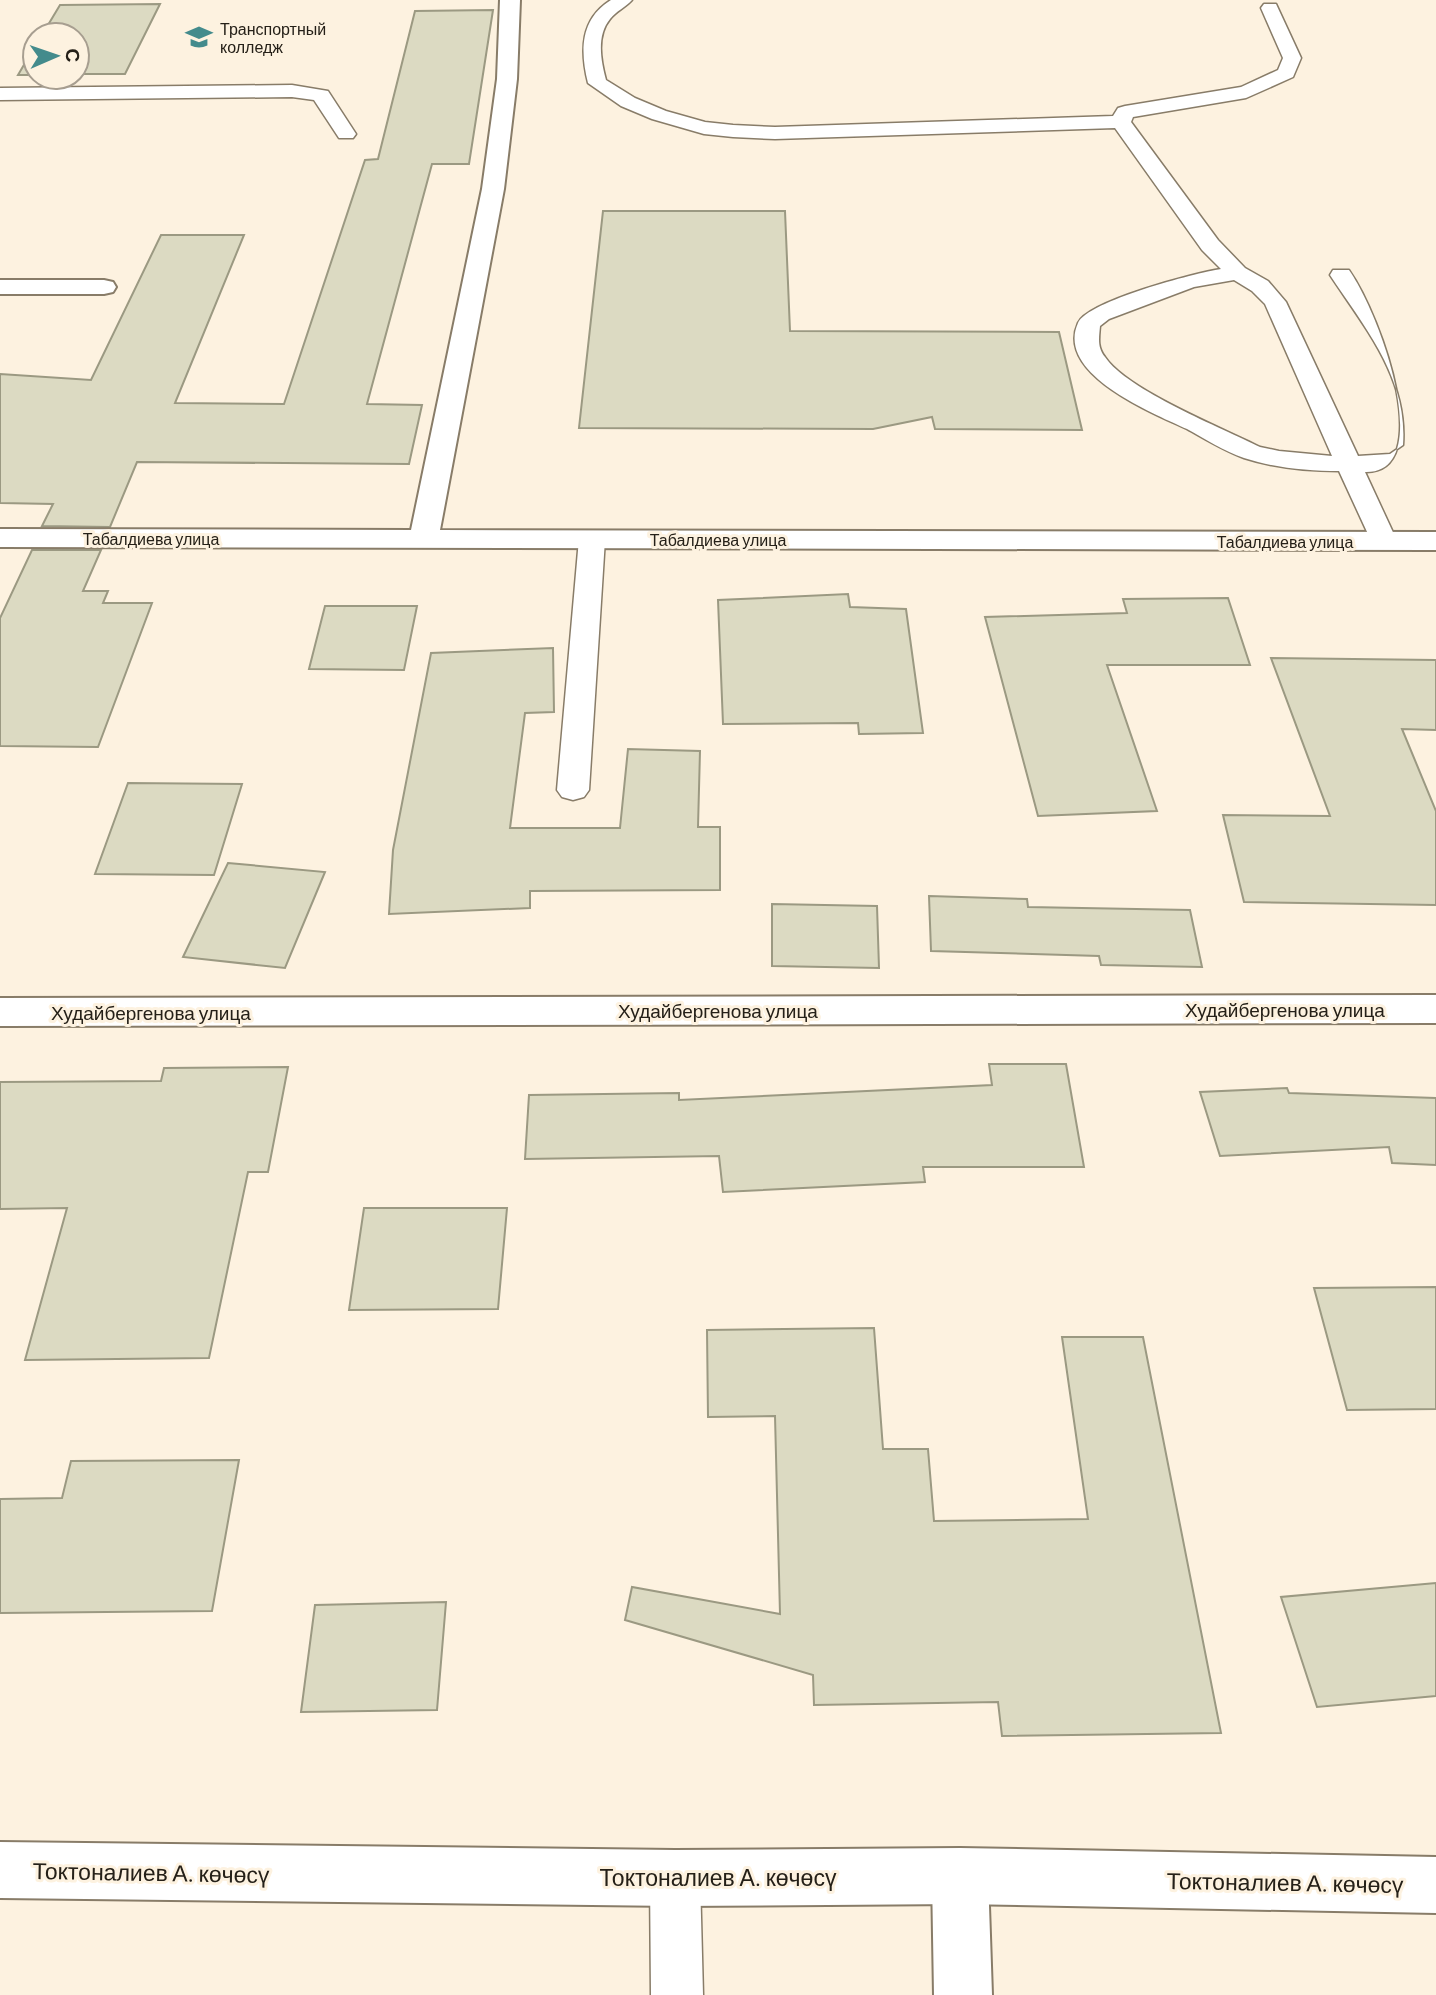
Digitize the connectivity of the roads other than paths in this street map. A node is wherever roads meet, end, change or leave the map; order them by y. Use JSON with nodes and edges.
{"nodes":[{"id":1,"x":510,"y":0,"type":"edge"},
{"id":2,"x":623,"y":0,"type":"edge"},
{"id":3,"x":1270,"y":8,"type":"dead end"},
{"id":4,"x":0,"y":94,"type":"edge"},
{"id":5,"x":1121,"y":122,"type":"junction"},
{"id":6,"x":346,"y":134,"type":"dead end"},
{"id":7,"x":1237,"y":273,"type":"junction"},
{"id":8,"x":1341,"y":275,"type":"dead end"},
{"id":9,"x":0,"y":287,"type":"edge"},
{"id":10,"x":104,"y":287,"type":"dead end"},
{"id":11,"x":1350,"y":464,"type":"junction"},
{"id":12,"x":0,"y":538,"type":"edge"},
{"id":13,"x":424,"y":539,"type":"junction"},
{"id":14,"x":592,"y":539,"type":"junction"},
{"id":15,"x":1384,"y":541,"type":"junction"},
{"id":16,"x":1436,"y":541,"type":"edge"},
{"id":17,"x":573,"y":790,"type":"dead end"},
{"id":18,"x":1436,"y":1009,"type":"edge"},
{"id":19,"x":0,"y":1012,"type":"edge"},
{"id":20,"x":0,"y":1870,"type":"edge"},
{"id":21,"x":960,"y":1876,"type":"junction"},
{"id":22,"x":675,"y":1878,"type":"junction"},
{"id":23,"x":1436,"y":1885,"type":"edge"},
{"id":24,"x":677,"y":1995,"type":"edge"},
{"id":25,"x":963,"y":1995,"type":"edge"}],
"edges":[{"from":1,"to":13,"type":"street"},
{"from":2,"to":5,"type":"lane"},
{"from":3,"to":5,"type":"lane"},
{"from":4,"to":6,"type":"lane"},
{"from":5,"to":7,"type":"lane"},
{"from":7,"to":11,"type":"lane"},
{"from":7,"to":11,"type":"lane"},
{"from":8,"to":11,"type":"lane"},
{"from":9,"to":10,"type":"street"},
{"from":11,"to":15,"type":"lane"},
{"from":12,"to":13,"type":"street","name":"Табалдиева улица"},
{"from":13,"to":14,"type":"street","name":"Табалдиева улица"},
{"from":14,"to":15,"type":"street","name":"Табалдиева улица"},
{"from":14,"to":17,"type":"lane"},
{"from":15,"to":16,"type":"street","name":"Табалдиева улица"},
{"from":18,"to":19,"type":"street","name":"Худайбергенова улица"},
{"from":20,"to":22,"type":"street","name":"Токтоналиев А. көчөсү"},
{"from":21,"to":22,"type":"street","name":"Токтоналиев А. көчөсү"},
{"from":21,"to":23,"type":"street","name":"Токтоналиев А. көчөсү"},
{"from":21,"to":25,"type":"street"},
{"from":22,"to":24,"type":"lane"}]}
